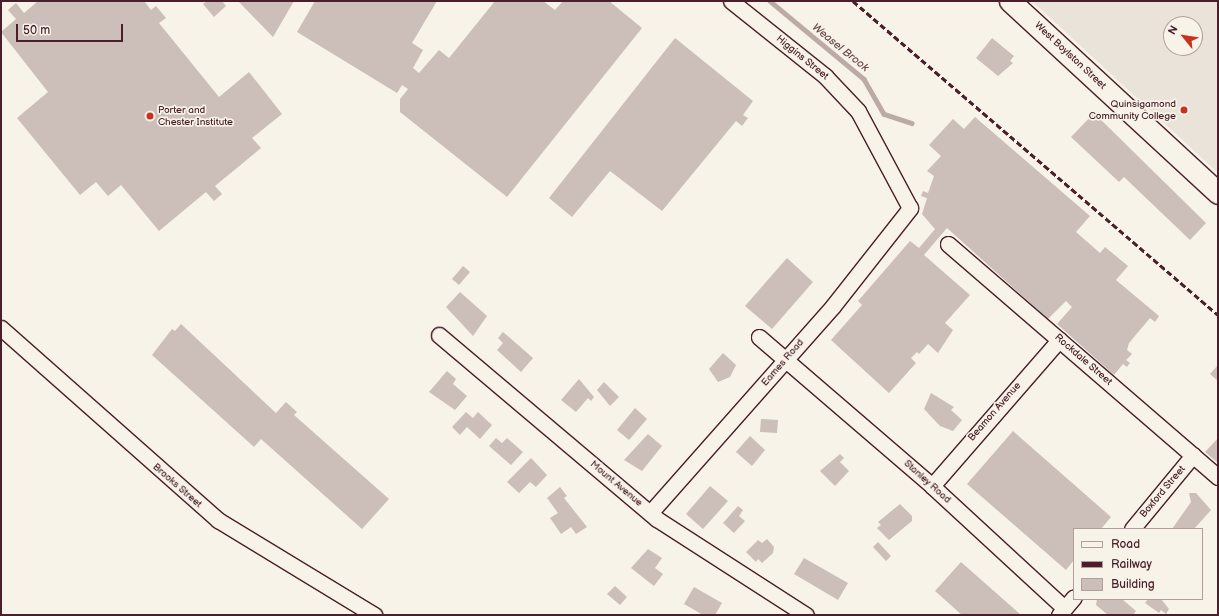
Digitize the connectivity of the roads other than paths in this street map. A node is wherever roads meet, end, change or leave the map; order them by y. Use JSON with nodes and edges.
{"nodes":[{"id":1,"x":731,"y":1,"type":"edge"},
{"id":2,"x":1010,"y":1,"type":"edge"},
{"id":3,"x":1218,"y":194,"type":"edge"},
{"id":4,"x":910,"y":208,"type":"joint"},
{"id":5,"x":948,"y":244,"type":"dead end"},
{"id":6,"x":1,"y":328,"type":"edge"},
{"id":7,"x":439,"y":335,"type":"dead end"},
{"id":8,"x":759,"y":337,"type":"dead end"},
{"id":9,"x":1059,"y":340,"type":"junction"},
{"id":10,"x":786,"y":360,"type":"junction"},
{"id":11,"x":1193,"y":455,"type":"junction"},
{"id":12,"x":1218,"y":477,"type":"edge"},
{"id":13,"x":932,"y":486,"type":"junction"},
{"id":14,"x":650,"y":513,"type":"junction"},
{"id":15,"x":1133,"y":528,"type":"edge"},
{"id":16,"x":1066,"y":607,"type":"edge"},
{"id":17,"x":368,"y":611,"type":"edge"},
{"id":18,"x":806,"y":615,"type":"edge"}],
"edges":[{"from":1,"to":4,"type":"street","name":"Higgins Street"},
{"from":2,"to":3,"type":"main road","name":"West Boylston Street"},
{"from":4,"to":10,"type":"street","name":"Eames Road"},
{"from":5,"to":9,"type":"street","name":"Rockdale Street"},
{"from":6,"to":17,"type":"street","name":"Brooks Street"},
{"from":7,"to":14,"type":"street","name":"Mount Avenue"},
{"from":8,"to":10,"type":"street","name":"Stanley Road"},
{"from":9,"to":11,"type":"street","name":"Rockdale Street"},
{"from":9,"to":13,"type":"street","name":"Beamon Avenue"},
{"from":10,"to":13,"type":"street","name":"Stanley Road"},
{"from":10,"to":14,"type":"street","name":"Eames Road"},
{"from":11,"to":12,"type":"street","name":"Rockdale Street"},
{"from":11,"to":15,"type":"street","name":"Boxford Street"},
{"from":13,"to":16,"type":"street","name":"Stanley Road"},
{"from":14,"to":18,"type":"street","name":"Mount Avenue"}]}
